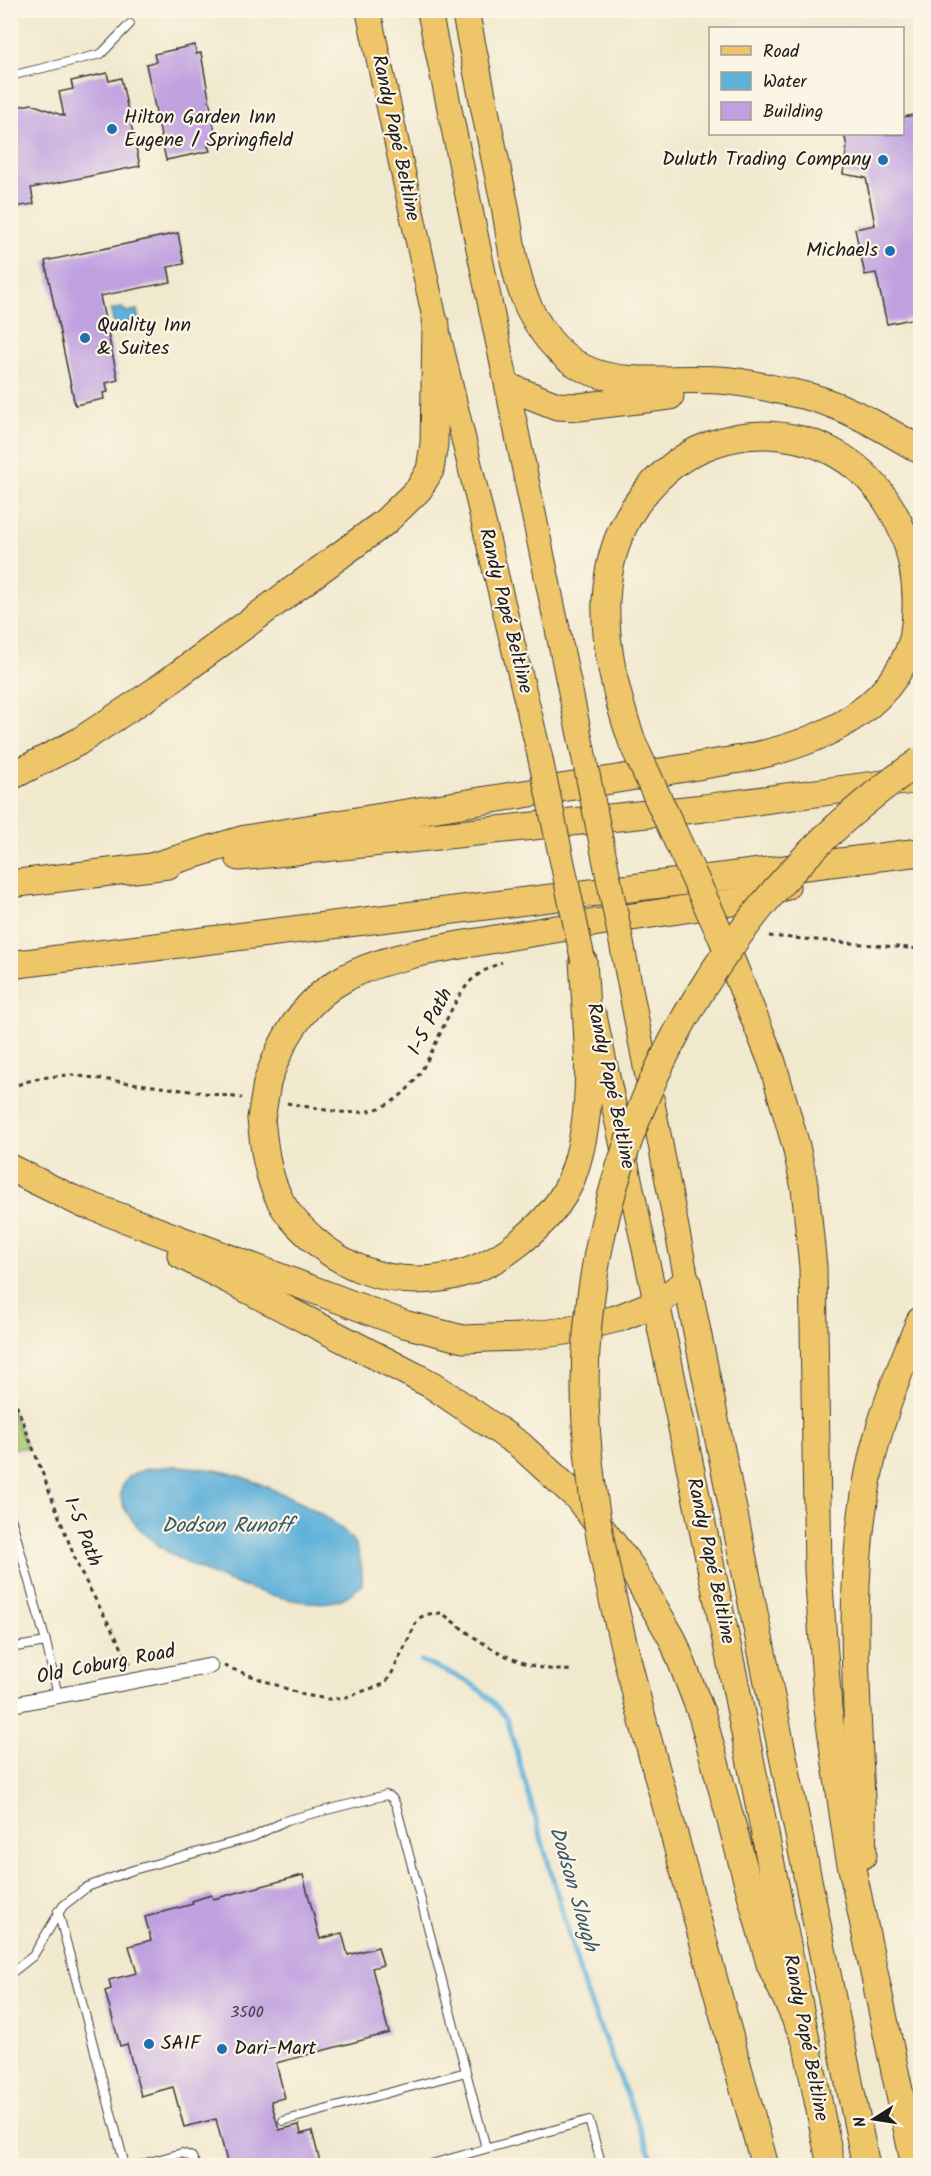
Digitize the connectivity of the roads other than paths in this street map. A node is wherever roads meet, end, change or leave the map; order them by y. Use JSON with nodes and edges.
{"nodes":[{"id":1,"x":368,"y":10,"type":"edge"},
{"id":2,"x":429,"y":10,"type":"edge"},
{"id":3,"x":465,"y":10,"type":"edge"},
{"id":4,"x":130,"y":24,"type":"dead end"},
{"id":5,"x":10,"y":76,"type":"edge"},
{"id":6,"x":436,"y":325,"type":"junction"},
{"id":7,"x":509,"y":387,"type":"junction"},
{"id":8,"x":755,"y":387,"type":"junction"},
{"id":9,"x":921,"y":450,"type":"edge"},
{"id":10,"x":921,"y":761,"type":"edge"},
{"id":11,"x":10,"y":777,"type":"edge"},
{"id":12,"x":921,"y":779,"type":"edge"},
{"id":13,"x":921,"y":852,"type":"edge"},
{"id":14,"x":857,"y":860,"type":"junction"},
{"id":15,"x":151,"y":867,"type":"junction"},
{"id":16,"x":10,"y":884,"type":"edge"},
{"id":17,"x":583,"y":960,"type":"junction"},
{"id":18,"x":10,"y":964,"type":"edge"},
{"id":19,"x":10,"y":1168,"type":"edge"},
{"id":20,"x":70,"y":1198,"type":"junction"},
{"id":21,"x":687,"y":1282,"type":"junction"},
{"id":22,"x":656,"y":1303,"type":"junction"},
{"id":23,"x":921,"y":1321,"type":"edge"},
{"id":24,"x":10,"y":1514,"type":"edge"},
{"id":25,"x":45,"y":1641,"type":"junction"},
{"id":26,"x":10,"y":1648,"type":"edge"},
{"id":27,"x":210,"y":1666,"type":"road end"},
{"id":28,"x":58,"y":1696,"type":"junction"},
{"id":29,"x":10,"y":1705,"type":"edge"},
{"id":30,"x":58,"y":1911,"type":"junction"},
{"id":31,"x":865,"y":1919,"type":"junction"},
{"id":32,"x":10,"y":1974,"type":"edge"},
{"id":33,"x":805,"y":2039,"type":"junction"},
{"id":34,"x":466,"y":2072,"type":"junction"},
{"id":35,"x":283,"y":2121,"type":"dead end"},
{"id":36,"x":486,"y":2148,"type":"junction"},
{"id":37,"x":126,"y":2166,"type":"edge"},
{"id":38,"x":135,"y":2166,"type":"edge"},
{"id":39,"x":196,"y":2166,"type":"edge"},
{"id":40,"x":424,"y":2166,"type":"edge"},
{"id":41,"x":602,"y":2166,"type":"edge"},
{"id":42,"x":765,"y":2166,"type":"edge"},
{"id":43,"x":831,"y":2166,"type":"edge"},
{"id":44,"x":866,"y":2166,"type":"edge"},
{"id":45,"x":915,"y":2166,"type":"edge"}],
"edges":[{"from":1,"to":6,"type":"main road","name":"Randy Papé Beltline"},
{"from":2,"to":7,"type":"main road","name":"Randy Papé Beltline"},
{"from":3,"to":8,"type":"highway"},
{"from":4,"to":5,"type":"lane"},
{"from":6,"to":11,"type":"highway"},
{"from":6,"to":17,"type":"main road","name":"Randy Papé Beltline","bridge":true},
{"from":7,"to":8,"type":"highway"},
{"from":7,"to":21,"type":"main road","name":"Randy Papé Beltline","bridge":true},
{"from":8,"to":9,"type":"highway"},
{"from":10,"to":42,"type":"highway","bridge":true},
{"from":12,"to":15,"type":"highway"},
{"from":13,"to":14,"type":"highway"},
{"from":14,"to":17,"type":"highway"},
{"from":14,"to":18,"type":"highway"},
{"from":15,"to":16,"type":"highway"},
{"from":15,"to":31,"type":"highway","bridge":true},
{"from":17,"to":22,"type":"main road","name":"Randy Papé Beltline"},
{"from":19,"to":20,"type":"highway"},
{"from":20,"to":22,"type":"highway"},
{"from":20,"to":33,"type":"highway"},
{"from":21,"to":22,"type":"highway"},
{"from":21,"to":44,"type":"highway","name":"Randy Papé Beltline"},
{"from":22,"to":33,"type":"highway","name":"Randy Papé Beltline"},
{"from":23,"to":31,"type":"highway"},
{"from":24,"to":25,"type":"lane"},
{"from":25,"to":26,"type":"lane"},
{"from":25,"to":28,"type":"lane"},
{"from":27,"to":28,"type":"street","name":"Old Coburg Road"},
{"from":28,"to":29,"type":"street","name":"Old Coburg Road"},
{"from":30,"to":32,"type":"lane"},
{"from":30,"to":34,"type":"lane"},
{"from":30,"to":37,"type":"lane"},
{"from":31,"to":45,"type":"highway"},
{"from":33,"to":43,"type":"highway","name":"Randy Papé Beltline"},
{"from":34,"to":35,"type":"lane"},
{"from":34,"to":36,"type":"lane"},
{"from":36,"to":40,"type":"lane"},
{"from":36,"to":41,"type":"lane"},
{"from":38,"to":39,"type":"lane"}]}
